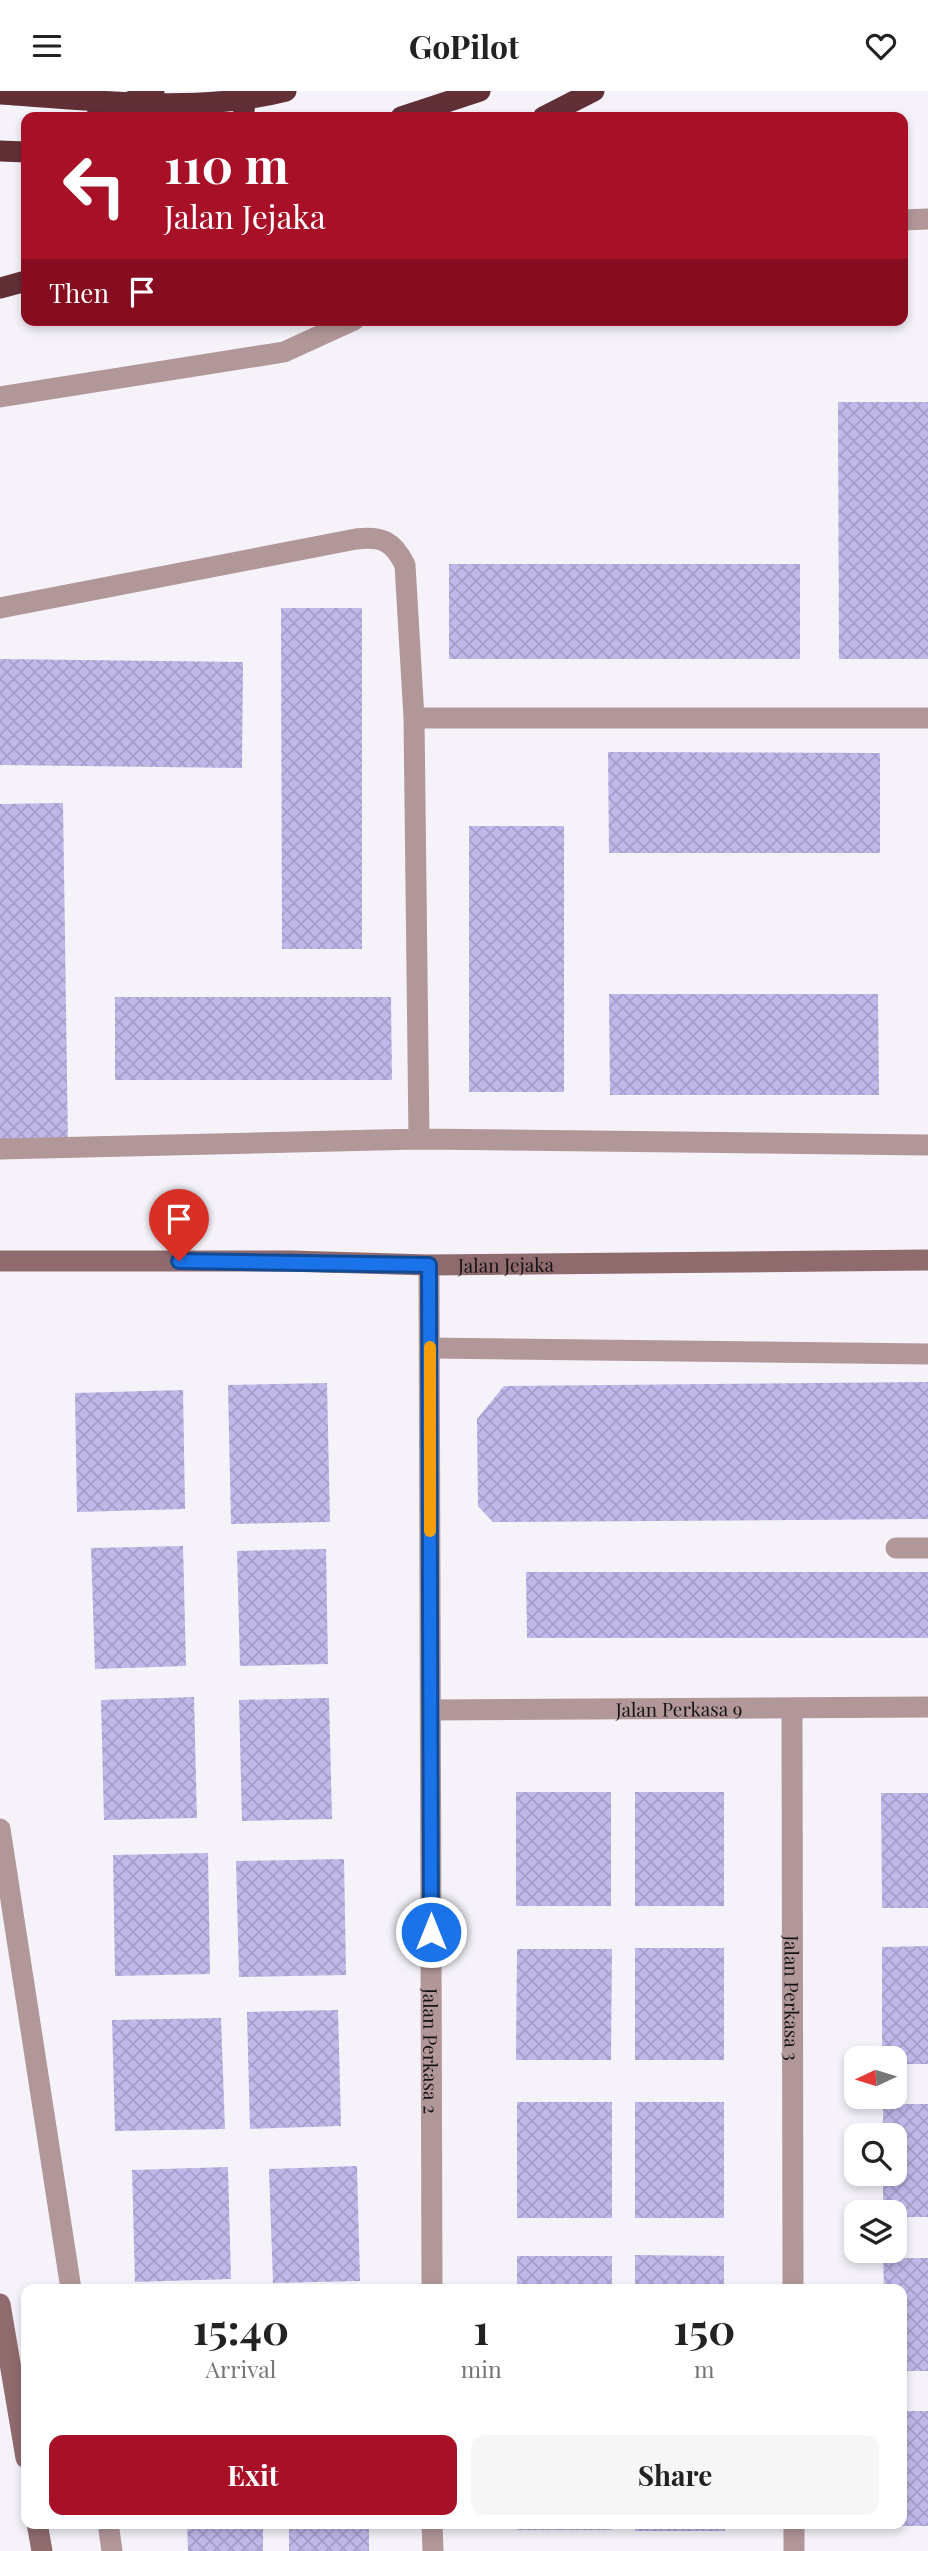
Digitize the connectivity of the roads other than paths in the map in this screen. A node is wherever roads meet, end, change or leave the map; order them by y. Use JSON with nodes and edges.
{"nodes":[{"id":1,"x":154,"y":91,"type":"edge"},
{"id":2,"x":247,"y":91,"type":"edge"},
{"id":3,"x":286,"y":91,"type":"edge"},
{"id":4,"x":480,"y":91,"type":"edge"},
{"id":5,"x":594,"y":91,"type":"edge"},
{"id":6,"x":0,"y":93,"type":"edge"},
{"id":7,"x":107,"y":112,"type":"edge"},
{"id":8,"x":244,"y":112,"type":"edge"},
{"id":9,"x":416,"y":112,"type":"edge"},
{"id":10,"x":553,"y":112,"type":"edge"},
{"id":11,"x":21,"y":150,"type":"edge"},
{"id":12,"x":0,"y":151,"type":"edge"},
{"id":13,"x":21,"y":152,"type":"edge"},
{"id":14,"x":0,"y":160,"type":"edge"},
{"id":15,"x":928,"y":219,"type":"edge"},
{"id":16,"x":908,"y":220,"type":"edge"},
{"id":17,"x":21,"y":282,"type":"edge"},
{"id":18,"x":0,"y":288,"type":"edge"},
{"id":19,"x":341,"y":326,"type":"edge"},
{"id":20,"x":0,"y":397,"type":"edge"},
{"id":21,"x":0,"y":608,"type":"edge"},
{"id":22,"x":414,"y":718,"type":"junction"},
{"id":23,"x":928,"y":718,"type":"edge"},
{"id":24,"x":419,"y":1139,"type":"junction"},
{"id":25,"x":928,"y":1145,"type":"edge"},
{"id":26,"x":0,"y":1149,"type":"edge"},
{"id":27,"x":928,"y":1260,"type":"edge"},
{"id":28,"x":0,"y":1261,"type":"edge"},
{"id":29,"x":429,"y":1265,"type":"junction"},
{"id":30,"x":430,"y":1348,"type":"junction"},
{"id":31,"x":928,"y":1354,"type":"edge"},
{"id":32,"x":896,"y":1548,"type":"dead end"},
{"id":33,"x":928,"y":1548,"type":"edge"},
{"id":34,"x":792,"y":1707,"type":"junction"},
{"id":35,"x":928,"y":1707,"type":"edge"},
{"id":36,"x":431,"y":1710,"type":"junction"},
{"id":37,"x":0,"y":1829,"type":"edge"},
{"id":38,"x":70,"y":2284,"type":"edge"},
{"id":39,"x":432,"y":2284,"type":"edge"},
{"id":40,"x":793,"y":2284,"type":"edge"},
{"id":41,"x":0,"y":2304,"type":"edge"},
{"id":42,"x":21,"y":2428,"type":"edge"},
{"id":43,"x":38,"y":2529,"type":"edge"},
{"id":44,"x":109,"y":2529,"type":"edge"},
{"id":45,"x":432,"y":2529,"type":"edge"},
{"id":46,"x":794,"y":2529,"type":"edge"},
{"id":47,"x":42,"y":2551,"type":"edge"},
{"id":48,"x":112,"y":2551,"type":"edge"},
{"id":49,"x":433,"y":2551,"type":"edge"},
{"id":50,"x":794,"y":2551,"type":"edge"}],
"edges":[{"from":1,"to":7,"type":"highway"},
{"from":2,"to":8,"type":"highway"},
{"from":3,"to":6,"type":"highway","bridge":true},
{"from":4,"to":9,"type":"highway"},
{"from":5,"to":10,"type":"highway"},
{"from":11,"to":12,"type":"highway","bridge":true},
{"from":13,"to":14,"type":"highway"},
{"from":15,"to":16,"type":"street"},
{"from":17,"to":18,"type":"highway"},
{"from":19,"to":20,"type":"street"},
{"from":21,"to":22,"type":"street"},
{"from":22,"to":23,"type":"street"},
{"from":22,"to":24,"type":"street"},
{"from":24,"to":25,"type":"street"},
{"from":24,"to":26,"type":"street"},
{"from":27,"to":29,"type":"street","name":"Jalan Jejaka"},
{"from":28,"to":29,"type":"street","name":"Jalan Jejaka"},
{"from":29,"to":30,"type":"street","name":"Jalan Perkasa 2"},
{"from":30,"to":31,"type":"street"},
{"from":30,"to":36,"type":"street","name":"Jalan Perkasa 2"},
{"from":32,"to":33,"type":"street"},
{"from":34,"to":35,"type":"street","name":"Jalan Perkasa 9"},
{"from":34,"to":36,"type":"street","name":"Jalan Perkasa 9"},
{"from":34,"to":40,"type":"street","name":"Jalan Perkasa 3"},
{"from":36,"to":39,"type":"street","name":"Jalan Perkasa 2"},
{"from":37,"to":38,"type":"street"},
{"from":41,"to":42,"type":"street"},
{"from":43,"to":47,"type":"street"},
{"from":44,"to":48,"type":"street"},
{"from":45,"to":49,"type":"street"},
{"from":46,"to":50,"type":"street"}]}
